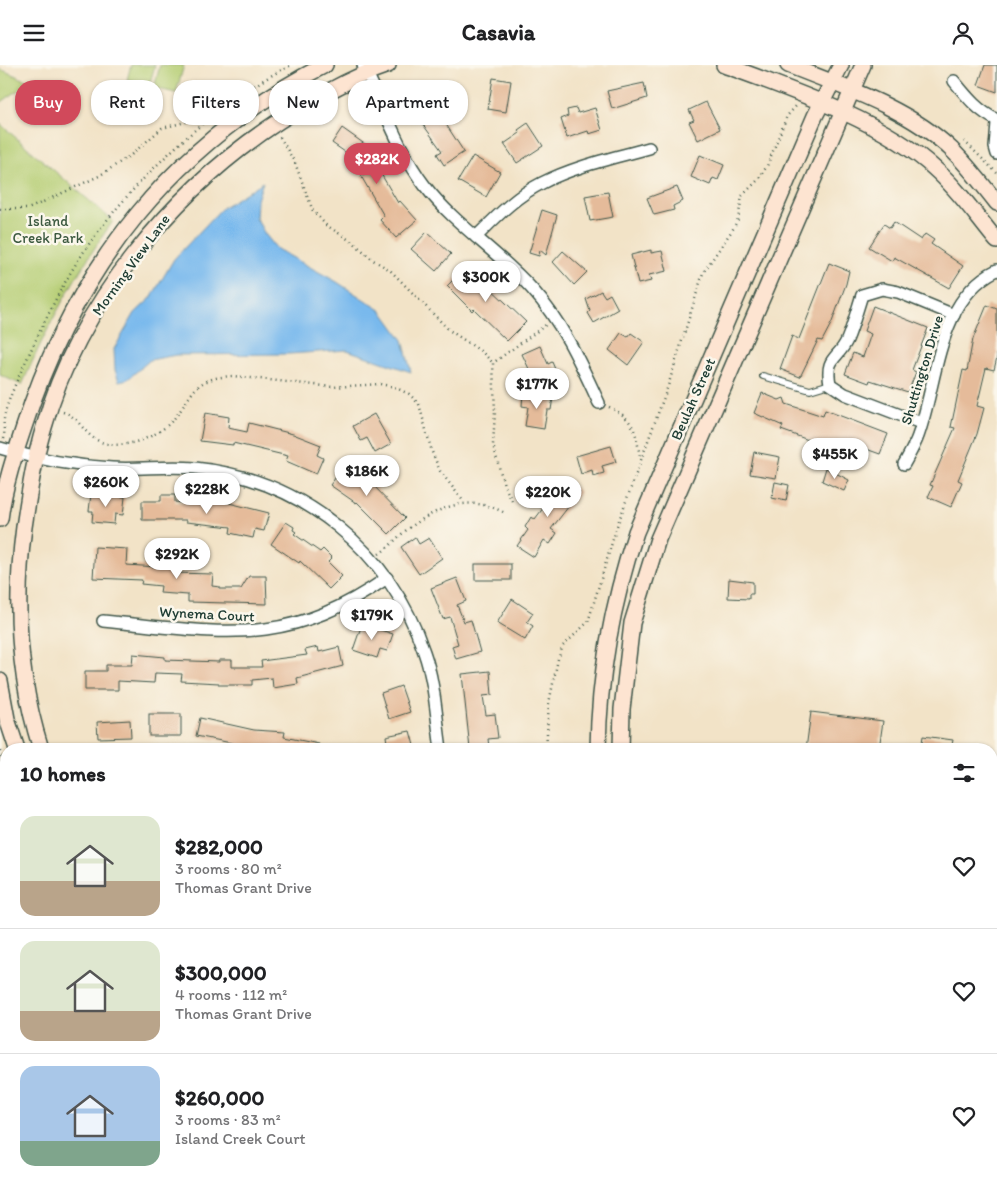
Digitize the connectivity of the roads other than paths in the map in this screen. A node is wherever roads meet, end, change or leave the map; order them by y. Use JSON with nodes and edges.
{"nodes":[{"id":1,"x":325,"y":65,"type":"edge"},
{"id":2,"x":388,"y":65,"type":"edge"},
{"id":3,"x":724,"y":65,"type":"edge"},
{"id":4,"x":788,"y":65,"type":"edge"},
{"id":5,"x":841,"y":65,"type":"edge"},
{"id":6,"x":863,"y":65,"type":"edge"},
{"id":7,"x":365,"y":69,"type":"edge"},
{"id":8,"x":954,"y":81,"type":"dead end"},
{"id":9,"x":832,"y":83,"type":"junction"},
{"id":10,"x":853,"y":92,"type":"junction"},
{"id":11,"x":821,"y":103,"type":"junction"},
{"id":12,"x":844,"y":114,"type":"junction"},
{"id":13,"x":997,"y":122,"type":"edge"},
{"id":14,"x":649,"y":148,"type":"dead end"},
{"id":15,"x":997,"y":154,"type":"edge"},
{"id":16,"x":997,"y":203,"type":"edge"},
{"id":17,"x":476,"y":237,"type":"junction"},
{"id":18,"x":997,"y":241,"type":"edge"},
{"id":19,"x":997,"y":270,"type":"edge"},
{"id":20,"x":954,"y":315,"type":"junction"},
{"id":21,"x":763,"y":376,"type":"dead end"},
{"id":22,"x":830,"y":384,"type":"junction"},
{"id":23,"x":599,"y":403,"type":"road end"},
{"id":24,"x":921,"y":423,"type":"junction"},
{"id":25,"x":0,"y":448,"type":"edge"},
{"id":26,"x":16,"y":453,"type":"junction"},
{"id":27,"x":37,"y":457,"type":"junction"},
{"id":28,"x":904,"y":464,"type":"dead end"},
{"id":29,"x":0,"y":519,"type":"edge"},
{"id":30,"x":387,"y":578,"type":"junction"},
{"id":31,"x":103,"y":621,"type":"dead end"},
{"id":32,"x":0,"y":681,"type":"edge"},
{"id":33,"x":14,"y":743,"type":"edge"},
{"id":34,"x":38,"y":743,"type":"edge"},
{"id":35,"x":440,"y":743,"type":"edge"},
{"id":36,"x":598,"y":743,"type":"edge"},
{"id":37,"x":621,"y":743,"type":"edge"}],
"edges":[{"from":1,"to":26,"type":"street","name":"Morning View Lane"},
{"from":2,"to":7,"type":"street","name":"Morning View Lane"},
{"from":3,"to":11,"type":"street"},
{"from":4,"to":9,"type":"street"},
{"from":5,"to":9,"type":"street","name":"Beulah Street"},
{"from":6,"to":10,"type":"street","name":"Beulah Street"},
{"from":7,"to":17,"type":"street"},
{"from":7,"to":27,"type":"street","name":"Morning View Lane"},
{"from":8,"to":13,"type":"street"},
{"from":9,"to":10,"type":"street"},
{"from":9,"to":11,"type":"street","name":"Beulah Street"},
{"from":10,"to":12,"type":"street","name":"Beulah Street"},
{"from":10,"to":16,"type":"street"},
{"from":11,"to":12,"type":"street"},
{"from":11,"to":36,"type":"street","name":"Beulah Street"},
{"from":12,"to":18,"type":"street"},
{"from":12,"to":37,"type":"street","name":"Beulah Street"},
{"from":13,"to":15,"type":"street"},
{"from":14,"to":17,"type":"street"},
{"from":17,"to":23,"type":"street"},
{"from":19,"to":20,"type":"street","name":"Shuttington Drive"},
{"from":20,"to":22,"type":"street"},
{"from":20,"to":24,"type":"street","name":"Shuttington Drive"},
{"from":21,"to":22,"type":"lane"},
{"from":22,"to":24,"type":"street"},
{"from":24,"to":28,"type":"street","name":"Shuttington Drive"},
{"from":25,"to":26,"type":"street"},
{"from":26,"to":27,"type":"street"},
{"from":26,"to":29,"type":"street","name":"Morning View Lane"},
{"from":27,"to":30,"type":"street"},
{"from":27,"to":34,"type":"street","name":"Morning View Lane"},
{"from":30,"to":31,"type":"street","name":"Wynema Court"},
{"from":30,"to":35,"type":"street"},
{"from":32,"to":33,"type":"street"}]}
